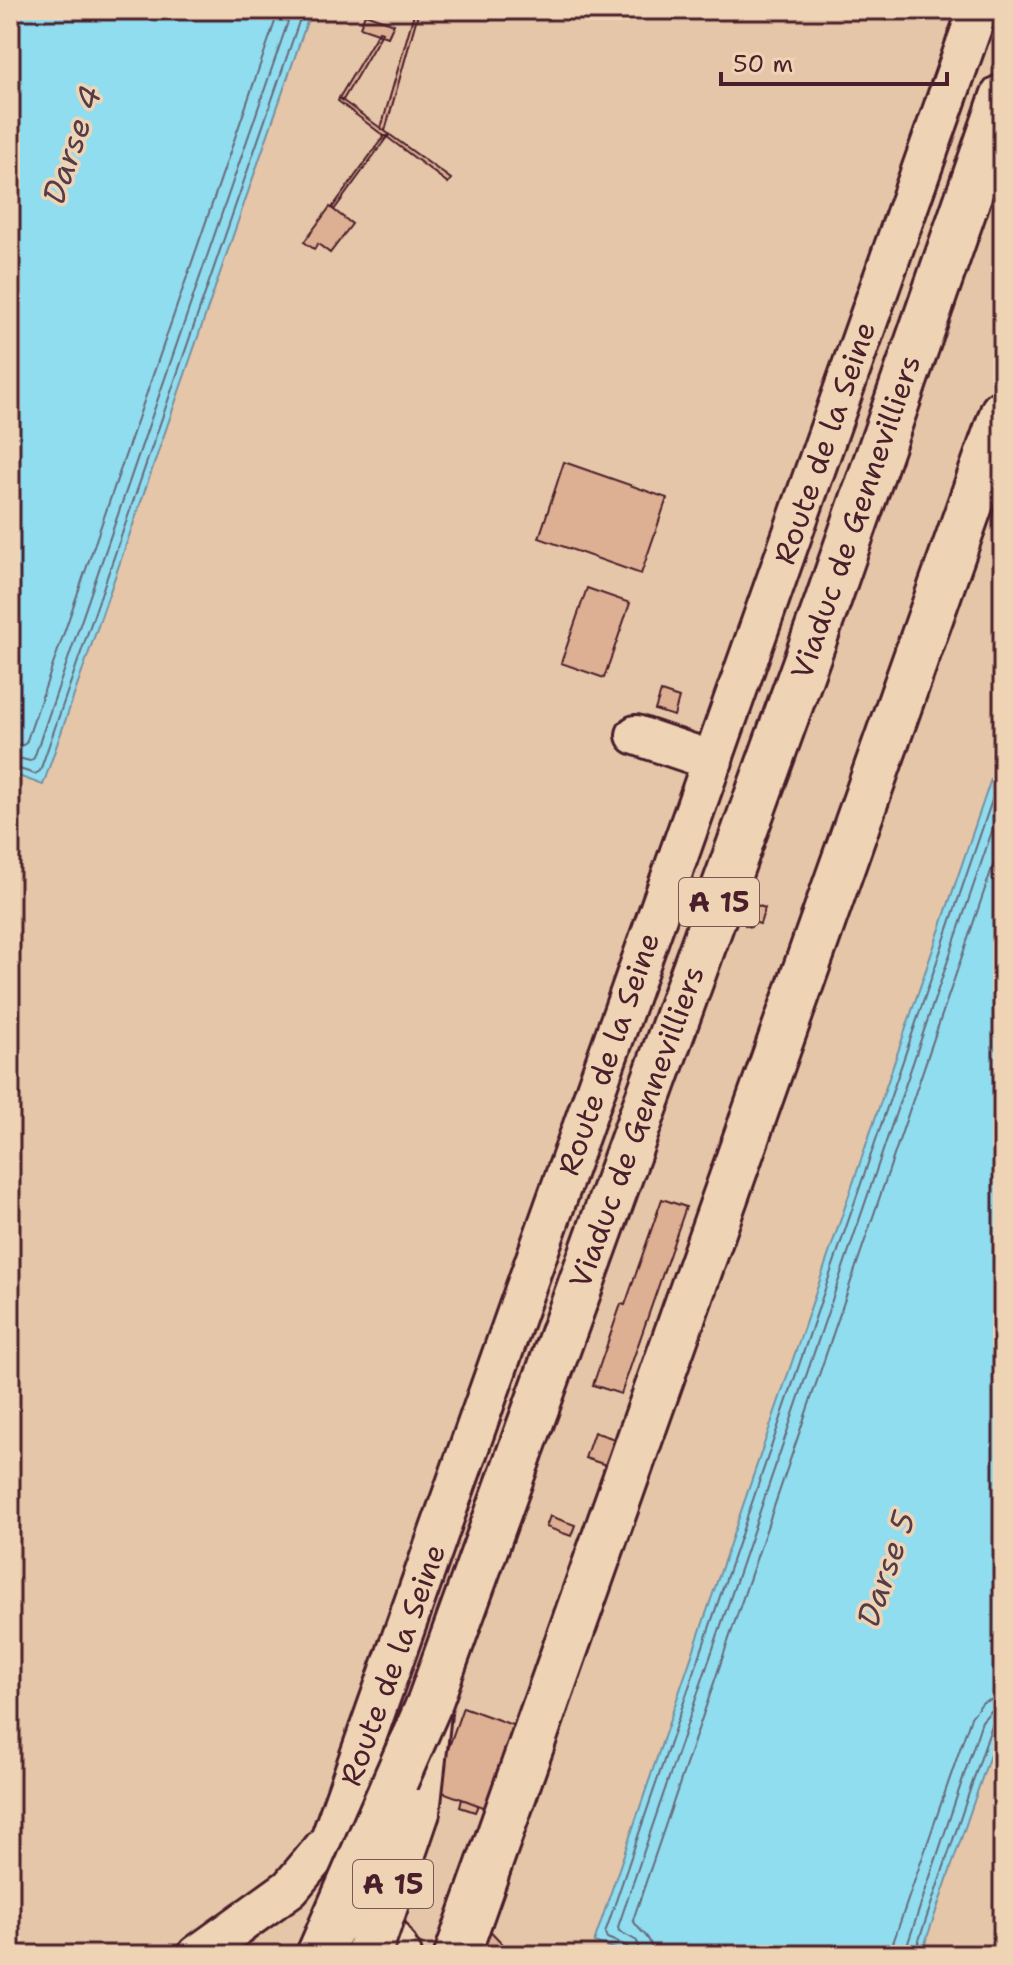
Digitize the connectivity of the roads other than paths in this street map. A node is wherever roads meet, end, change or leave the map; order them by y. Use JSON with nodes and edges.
{"nodes":[{"id":1,"x":978,"y":10,"type":"edge"},
{"id":2,"x":1003,"y":97,"type":"edge"},
{"id":3,"x":1003,"y":412,"type":"edge"},
{"id":4,"x":636,"y":735,"type":"dead end"},
{"id":5,"x":713,"y":761,"type":"junction"},
{"id":6,"x":429,"y":1704,"type":"junction"},
{"id":7,"x":330,"y":1840,"type":"junction"},
{"id":8,"x":197,"y":1955,"type":"edge"},
{"id":9,"x":319,"y":1955,"type":"edge"},
{"id":10,"x":368,"y":1955,"type":"edge"},
{"id":11,"x":402,"y":1955,"type":"edge"},
{"id":12,"x":457,"y":1955,"type":"edge"}],
"edges":[{"from":1,"to":5,"type":"street","name":"Route de la Seine"},
{"from":2,"to":6,"type":"highway","name":"Viaduc de Gennevilliers","number":"A 15"},
{"from":3,"to":12,"type":"highway","number":"A 15"},
{"from":4,"to":5,"type":"street"},
{"from":5,"to":7,"type":"street","name":"Route de la Seine"},
{"from":6,"to":9,"type":"highway","bridge":true},
{"from":6,"to":10,"type":"highway","number":"A 15","bridge":true},
{"from":7,"to":8,"type":"street","name":"Route de la Seine"},
{"from":7,"to":11,"type":"street"}]}
